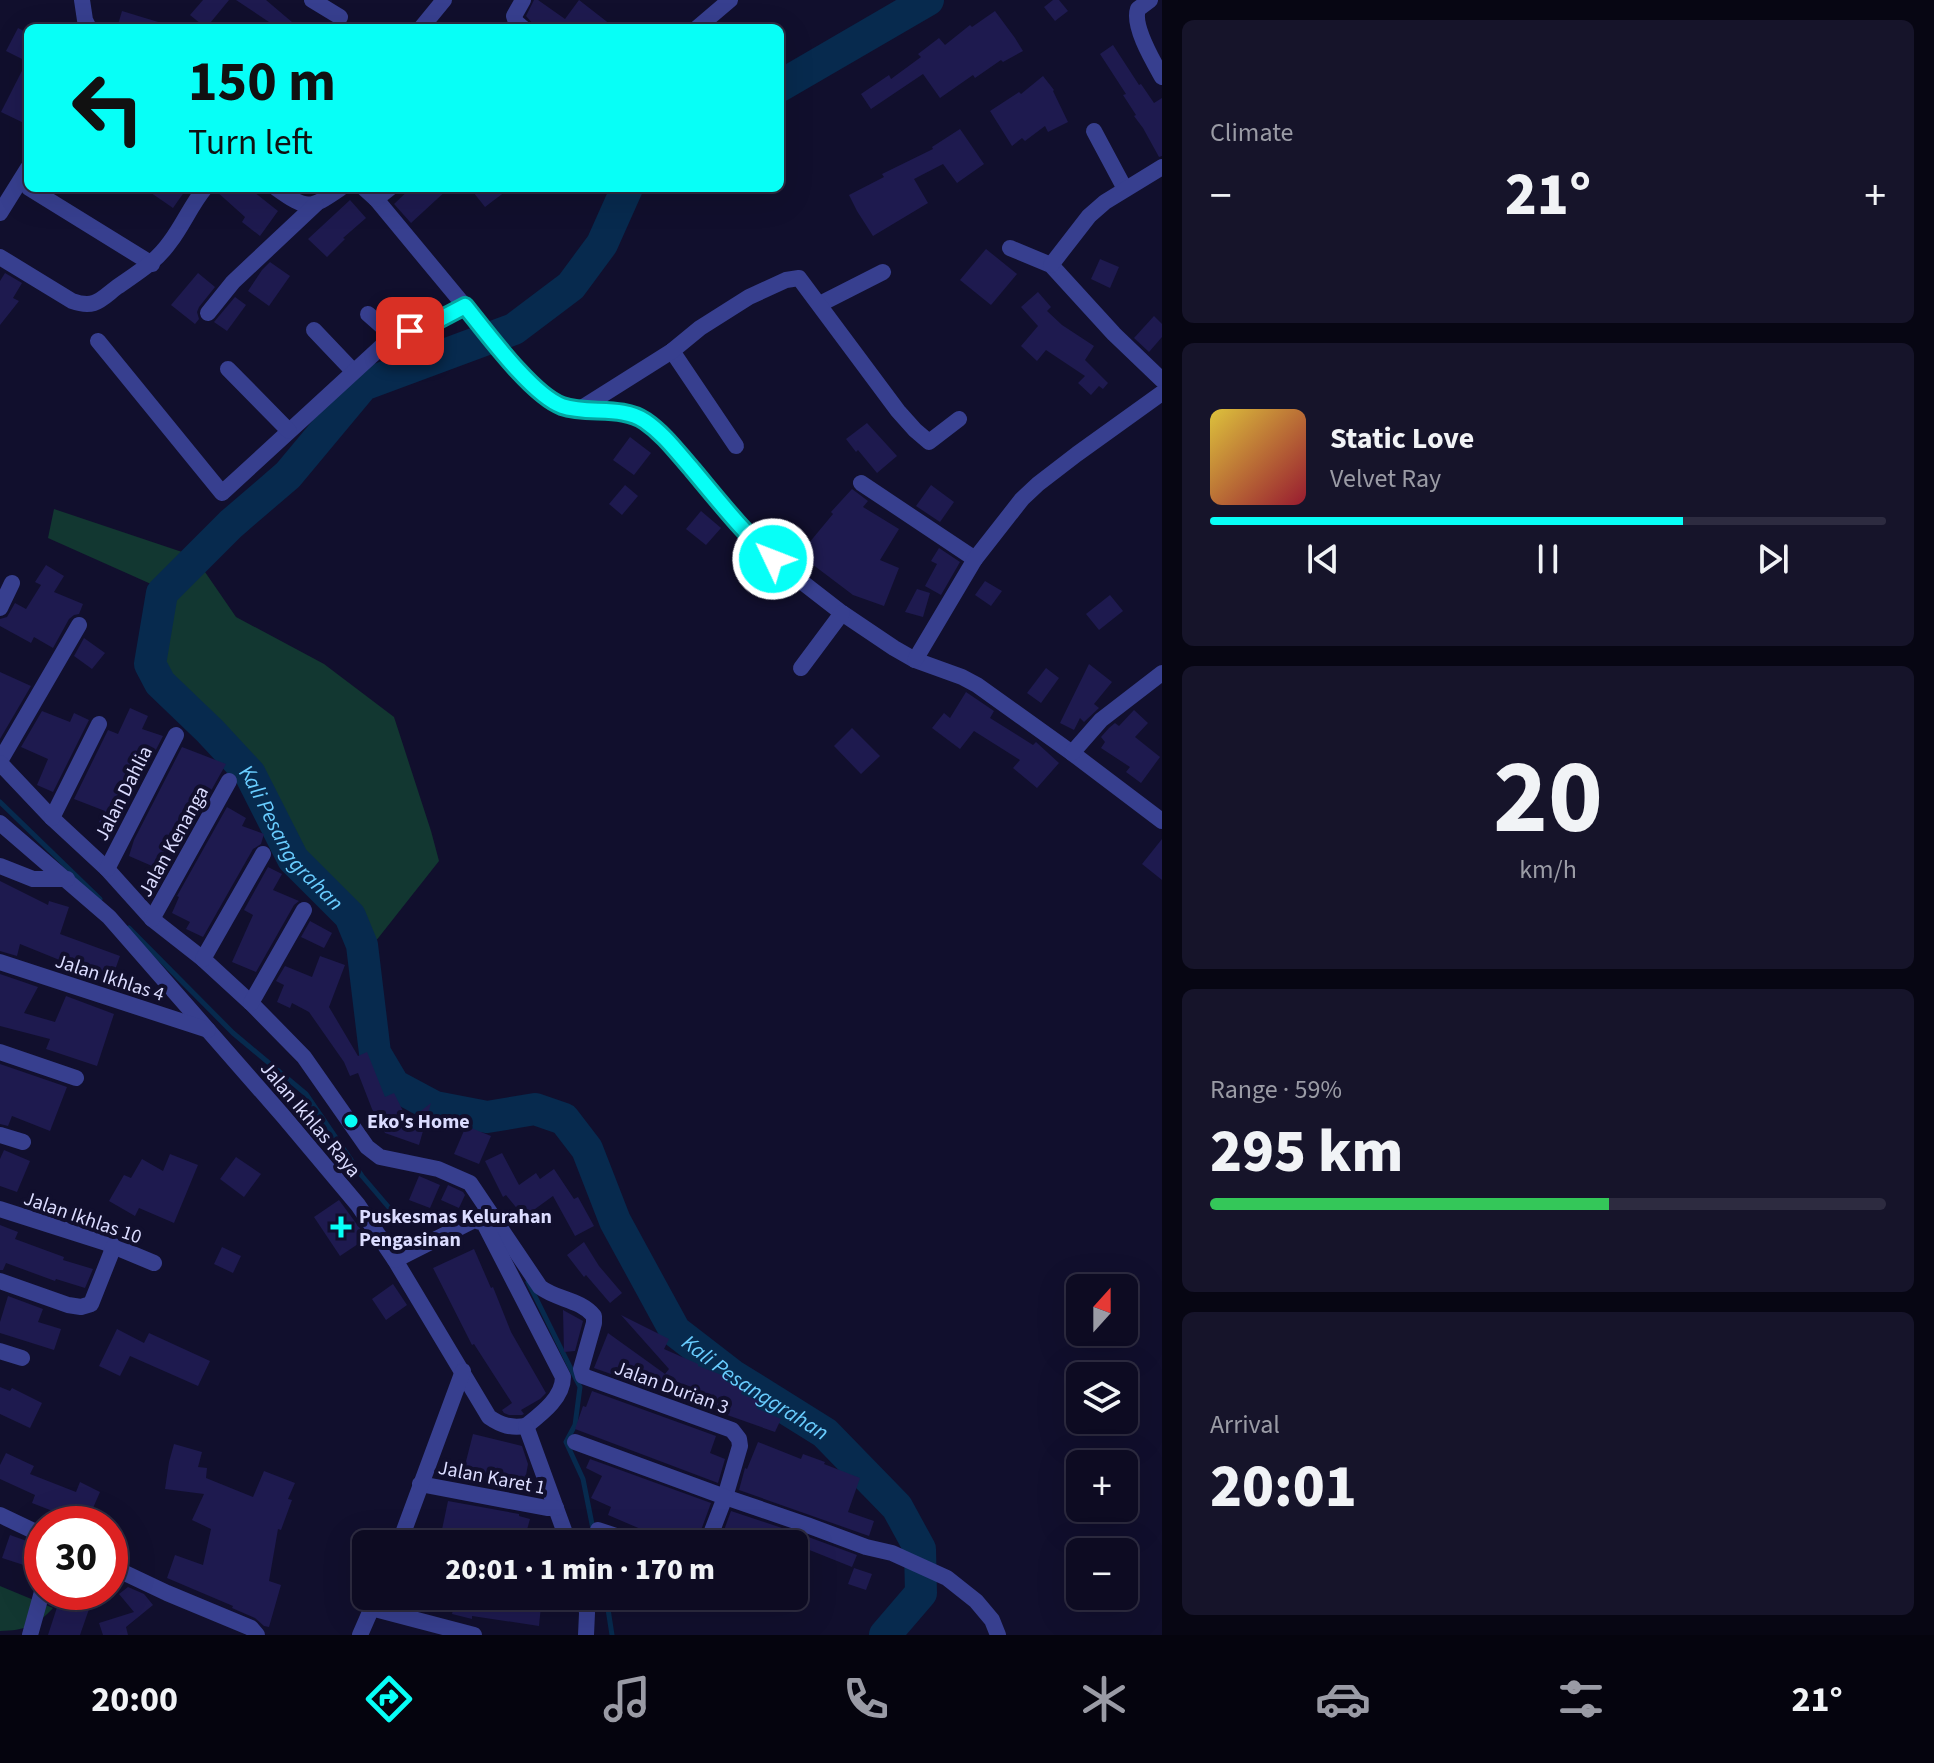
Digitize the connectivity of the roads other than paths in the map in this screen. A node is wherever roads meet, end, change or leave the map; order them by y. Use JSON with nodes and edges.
{"nodes":[{"id":1,"x":82,"y":0,"type":"edge"},
{"id":2,"x":312,"y":0,"type":"edge"},
{"id":3,"x":444,"y":0,"type":"edge"},
{"id":4,"x":523,"y":0,"type":"edge"},
{"id":5,"x":730,"y":0,"type":"edge"},
{"id":6,"x":1150,"y":0,"type":"edge"},
{"id":7,"x":340,"y":17,"type":"dead end"},
{"id":8,"x":87,"y":24,"type":"edge"},
{"id":9,"x":424,"y":24,"type":"edge"},
{"id":10,"x":518,"y":24,"type":"edge"},
{"id":11,"x":702,"y":24,"type":"edge"},
{"id":12,"x":1161,"y":74,"type":"edge"},
{"id":13,"x":1094,"y":131,"type":"dead end"},
{"id":14,"x":1162,"y":167,"type":"edge"},
{"id":15,"x":24,"y":183,"type":"edge"},
{"id":16,"x":1125,"y":189,"type":"junction"},
{"id":17,"x":43,"y":192,"type":"edge"},
{"id":18,"x":202,"y":192,"type":"edge"},
{"id":19,"x":283,"y":192,"type":"edge"},
{"id":20,"x":336,"y":192,"type":"edge"},
{"id":21,"x":370,"y":193,"type":"edge"},
{"id":22,"x":316,"y":204,"type":"junction"},
{"id":23,"x":0,"y":213,"type":"edge"},
{"id":24,"x":1010,"y":248,"type":"dead end"},
{"id":25,"x":0,"y":257,"type":"edge"},
{"id":26,"x":152,"y":264,"type":"junction"},
{"id":27,"x":1051,"y":265,"type":"junction"},
{"id":28,"x":883,"y":272,"type":"dead end"},
{"id":29,"x":820,"y":304,"type":"junction"},
{"id":30,"x":465,"y":306,"type":"junction"},
{"id":31,"x":208,"y":313,"type":"dead end"},
{"id":32,"x":368,"y":314,"type":"dead end"},
{"id":33,"x":314,"y":330,"type":"dead end"},
{"id":34,"x":393,"y":336,"type":"junction"},
{"id":35,"x":98,"y":341,"type":"dead end"},
{"id":36,"x":672,"y":351,"type":"junction"},
{"id":37,"x":228,"y":369,"type":"dead end"},
{"id":38,"x":353,"y":371,"type":"junction"},
{"id":39,"x":1162,"y":380,"type":"edge"},
{"id":40,"x":1162,"y":393,"type":"edge"},
{"id":41,"x":580,"y":409,"type":"junction"},
{"id":42,"x":959,"y":419,"type":"dead end"},
{"id":43,"x":289,"y":431,"type":"junction"},
{"id":44,"x":736,"y":446,"type":"dead end"},
{"id":45,"x":861,"y":483,"type":"dead end"},
{"id":46,"x":975,"y":559,"type":"junction"},
{"id":47,"x":12,"y":583,"type":"dead end"},
{"id":48,"x":0,"y":608,"type":"edge"},
{"id":49,"x":842,"y":613,"type":"junction"},
{"id":50,"x":79,"y":625,"type":"dead end"},
{"id":51,"x":915,"y":660,"type":"junction"},
{"id":52,"x":801,"y":668,"type":"dead end"},
{"id":53,"x":1162,"y":673,"type":"edge"},
{"id":54,"x":99,"y":724,"type":"dead end"},
{"id":55,"x":176,"y":735,"type":"dead end"},
{"id":56,"x":1072,"y":753,"type":"junction"},
{"id":57,"x":0,"y":762,"type":"edge"},
{"id":58,"x":229,"y":781,"type":"dead end"},
{"id":59,"x":52,"y":818,"type":"junction"},
{"id":60,"x":1162,"y":821,"type":"edge"},
{"id":61,"x":0,"y":823,"type":"edge"},
{"id":62,"x":263,"y":854,"type":"dead end"},
{"id":63,"x":0,"y":866,"type":"edge"},
{"id":64,"x":107,"y":869,"type":"junction"},
{"id":65,"x":67,"y":879,"type":"junction"},
{"id":66,"x":304,"y":910,"type":"dead end"},
{"id":67,"x":152,"y":919,"type":"junction"},
{"id":68,"x":203,"y":959,"type":"junction"},
{"id":69,"x":0,"y":962,"type":"edge"},
{"id":70,"x":251,"y":1003,"type":"junction"},
{"id":71,"x":209,"y":1030,"type":"junction"},
{"id":72,"x":0,"y":1052,"type":"edge"},
{"id":73,"x":76,"y":1078,"type":"dead end"},
{"id":74,"x":0,"y":1135,"type":"edge"},
{"id":75,"x":23,"y":1142,"type":"dead end"},
{"id":76,"x":0,"y":1209,"type":"edge"},
{"id":77,"x":114,"y":1246,"type":"junction"},
{"id":78,"x":395,"y":1260,"type":"junction"},
{"id":79,"x":154,"y":1263,"type":"dead end"},
{"id":80,"x":0,"y":1281,"type":"edge"},
{"id":81,"x":0,"y":1351,"type":"edge"},
{"id":82,"x":22,"y":1358,"type":"dead end"},
{"id":83,"x":463,"y":1371,"type":"junction"},
{"id":84,"x":526,"y":1426,"type":"junction"},
{"id":85,"x":575,"y":1442,"type":"dead end"},
{"id":86,"x":420,"y":1484,"type":"junction"},
{"id":87,"x":725,"y":1497,"type":"junction"},
{"id":88,"x":556,"y":1508,"type":"junction"},
{"id":89,"x":0,"y":1515,"type":"edge"},
{"id":90,"x":24,"y":1526,"type":"edge"},
{"id":91,"x":407,"y":1530,"type":"edge"},
{"id":92,"x":564,"y":1530,"type":"edge"},
{"id":93,"x":712,"y":1530,"type":"edge"},
{"id":94,"x":128,"y":1575,"type":"edge"},
{"id":95,"x":37,"y":1610,"type":"edge"},
{"id":96,"x":371,"y":1610,"type":"edge"},
{"id":97,"x":398,"y":1610,"type":"edge"},
{"id":98,"x":585,"y":1610,"type":"edge"},
{"id":99,"x":30,"y":1635,"type":"edge"},
{"id":100,"x":257,"y":1635,"type":"edge"},
{"id":101,"x":360,"y":1635,"type":"edge"},
{"id":102,"x":474,"y":1635,"type":"edge"},
{"id":103,"x":586,"y":1635,"type":"edge"},
{"id":104,"x":998,"y":1635,"type":"edge"}],
"edges":[{"from":1,"to":8,"type":"street"},
{"from":2,"to":7,"type":"street"},
{"from":3,"to":9,"type":"street"},
{"from":4,"to":10,"type":"street"},
{"from":5,"to":11,"type":"street"},
{"from":6,"to":12,"type":"street"},
{"from":13,"to":16,"type":"street"},
{"from":14,"to":16,"type":"street"},
{"from":15,"to":23,"type":"street"},
{"from":16,"to":27,"type":"street"},
{"from":17,"to":26,"type":"street"},
{"from":18,"to":26,"type":"street"},
{"from":19,"to":22,"type":"street"},
{"from":20,"to":22,"type":"street"},
{"from":21,"to":30,"type":"street"},
{"from":22,"to":31,"type":"street"},
{"from":24,"to":27,"type":"street"},
{"from":25,"to":26,"type":"street"},
{"from":27,"to":39,"type":"street"},
{"from":28,"to":29,"type":"street"},
{"from":29,"to":36,"type":"street"},
{"from":29,"to":42,"type":"street"},
{"from":30,"to":34,"type":"street"},
{"from":30,"to":41,"type":"street"},
{"from":32,"to":34,"type":"street"},
{"from":33,"to":38,"type":"street"},
{"from":34,"to":38,"type":"street"},
{"from":35,"to":43,"type":"street"},
{"from":36,"to":41,"type":"street"},
{"from":36,"to":44,"type":"street"},
{"from":37,"to":43,"type":"street"},
{"from":38,"to":43,"type":"street"},
{"from":40,"to":46,"type":"street"},
{"from":41,"to":49,"type":"street"},
{"from":45,"to":46,"type":"street"},
{"from":46,"to":51,"type":"street"},
{"from":47,"to":48,"type":"street"},
{"from":49,"to":51,"type":"street"},
{"from":49,"to":52,"type":"street"},
{"from":50,"to":57,"type":"street"},
{"from":51,"to":56,"type":"street"},
{"from":53,"to":56,"type":"street"},
{"from":54,"to":59,"type":"street"},
{"from":55,"to":64,"type":"street","name":"Jalan Dahlia"},
{"from":56,"to":60,"type":"street"},
{"from":57,"to":59,"type":"street"},
{"from":58,"to":67,"type":"street","name":"Jalan Kenanga"},
{"from":59,"to":64,"type":"street"},
{"from":61,"to":65,"type":"street","name":"Jalan Ikhlas Raya"},
{"from":62,"to":68,"type":"street"},
{"from":63,"to":65,"type":"street"},
{"from":64,"to":67,"type":"street"},
{"from":65,"to":71,"type":"street","name":"Jalan Ikhlas Raya"},
{"from":66,"to":70,"type":"street"},
{"from":67,"to":68,"type":"street"},
{"from":68,"to":70,"type":"street"},
{"from":69,"to":71,"type":"street","name":"Jalan Ikhlas 4"},
{"from":70,"to":87,"type":"street","name":"Jalan Durian 3"},
{"from":71,"to":78,"type":"street","name":"Jalan Ikhlas Raya"},
{"from":72,"to":73,"type":"street"},
{"from":74,"to":75,"type":"street"},
{"from":76,"to":77,"type":"street","name":"Jalan Ikhlas 10"},
{"from":77,"to":79,"type":"street","name":"Jalan Ikhlas 10"},
{"from":77,"to":80,"type":"street"},
{"from":78,"to":83,"type":"street","name":"Jalan Ikhlas Raya"},
{"from":78,"to":84,"type":"street"},
{"from":81,"to":82,"type":"street"},
{"from":83,"to":84,"type":"street","name":"Jalan Ikhlas Raya"},
{"from":83,"to":86,"type":"street"},
{"from":84,"to":88,"type":"street"},
{"from":85,"to":87,"type":"street"},
{"from":86,"to":88,"type":"street","name":"Jalan Karet 1"},
{"from":86,"to":91,"type":"street"},
{"from":87,"to":93,"type":"street"},
{"from":87,"to":104,"type":"street"},
{"from":88,"to":92,"type":"street"},
{"from":89,"to":90,"type":"street"},
{"from":94,"to":100,"type":"street"},
{"from":95,"to":99,"type":"street"},
{"from":96,"to":101,"type":"street"},
{"from":97,"to":102,"type":"street"},
{"from":98,"to":103,"type":"street"}]}
